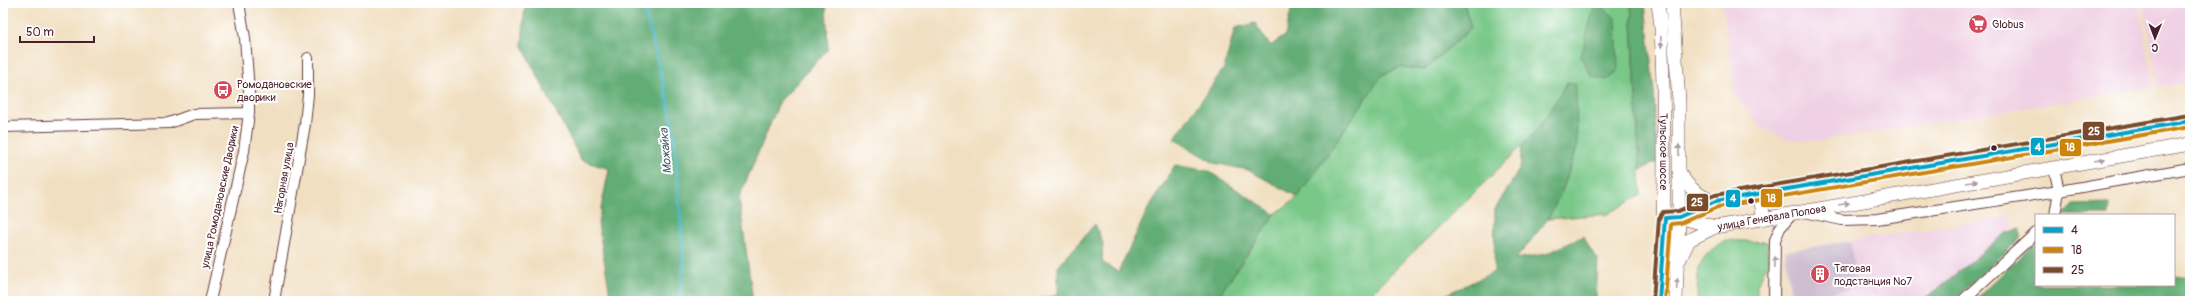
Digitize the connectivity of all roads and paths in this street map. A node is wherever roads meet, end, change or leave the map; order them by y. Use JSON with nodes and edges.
{"nodes":[{"id":1,"x":240,"y":3,"type":"edge"},
{"id":2,"x":1658,"y":3,"type":"edge"},
{"id":3,"x":1672,"y":3,"type":"edge"},
{"id":4,"x":308,"y":58,"type":"dead end"},
{"id":5,"x":249,"y":113,"type":"junction"},
{"id":6,"x":2190,"y":121,"type":"edge"},
{"id":7,"x":3,"y":127,"type":"edge"},
{"id":8,"x":2190,"y":144,"type":"edge"},
{"id":9,"x":2054,"y":168,"type":"junction"},
{"id":10,"x":2190,"y":168,"type":"edge"},
{"id":11,"x":1679,"y":172,"type":"junction"},
{"id":12,"x":2059,"y":191,"type":"junction"},
{"id":13,"x":1759,"y":194,"type":"junction"},
{"id":14,"x":1714,"y":202,"type":"junction"},
{"id":15,"x":1798,"y":212,"type":"junction"},
{"id":16,"x":2055,"y":214,"type":"edge"},
{"id":17,"x":1679,"y":217,"type":"junction"},
{"id":18,"x":1665,"y":218,"type":"junction"},
{"id":19,"x":1764,"y":218,"type":"junction"},
{"id":20,"x":1715,"y":227,"type":"junction"},
{"id":21,"x":2035,"y":234,"type":"edge"},
{"id":22,"x":1678,"y":267,"type":"junction"},
{"id":23,"x":210,"y":301,"type":"edge"},
{"id":24,"x":274,"y":301,"type":"edge"},
{"id":25,"x":1659,"y":301,"type":"edge"},
{"id":26,"x":1676,"y":301,"type":"edge"},
{"id":27,"x":1774,"y":301,"type":"edge"},
{"id":28,"x":1962,"y":301,"type":"edge"}],
"edges":[{"from":1,"to":5,"type":"street","name":"улица Ромодановские Дворики"},
{"from":2,"to":18,"type":"main road","name":"Тульское шоссе","one_way":true},
{"from":11,"to":3,"type":"main road","name":"Тульское шоссе","one_way":true},
{"from":4,"to":24,"type":"street","name":"Нагорная улица"},
{"from":5,"to":7,"type":"street"},
{"from":5,"to":23,"type":"street","name":"улица Ромодановские Дворики"},
{"from":6,"to":13,"type":"main road","name":"улица Генерала Попова"},
{"from":9,"to":8,"type":"main road","name":"улица Генерала Попова","one_way":true},
{"from":9,"to":12,"type":"street"},
{"from":15,"to":9,"type":"main road","name":"улица Генерала Попова","one_way":true},
{"from":10,"to":12,"type":"street"},
{"from":11,"to":14,"type":"main road"},
{"from":11,"to":17,"type":"main road","name":"Тульское шоссе"},
{"from":12,"to":15,"type":"street"},
{"from":12,"to":16,"type":"street"},
{"from":13,"to":14,"type":"main road","name":"улица Генерала Попова"},
{"from":13,"to":19,"type":"main road"},
{"from":14,"to":17,"type":"main road","name":"улица Генерала Попова"},
{"from":15,"to":19,"type":"main road","name":"улица Генерала Попова"},
{"from":27,"to":15,"type":"street","one_way":true},
{"from":17,"to":18,"type":"main road"},
{"from":17,"to":20,"type":"main road","name":"улица Генерала Попова"},
{"from":17,"to":22,"type":"main road","name":"Тульское шоссе"},
{"from":18,"to":25,"type":"main road","name":"Тульское шоссе"},
{"from":19,"to":20,"type":"main road","name":"улица Генерала Попова"},
{"from":20,"to":22,"type":"main road"},
{"from":21,"to":28,"type":"street"},
{"from":26,"to":22,"type":"main road","name":"Тульское шоссе","one_way":true}]}
